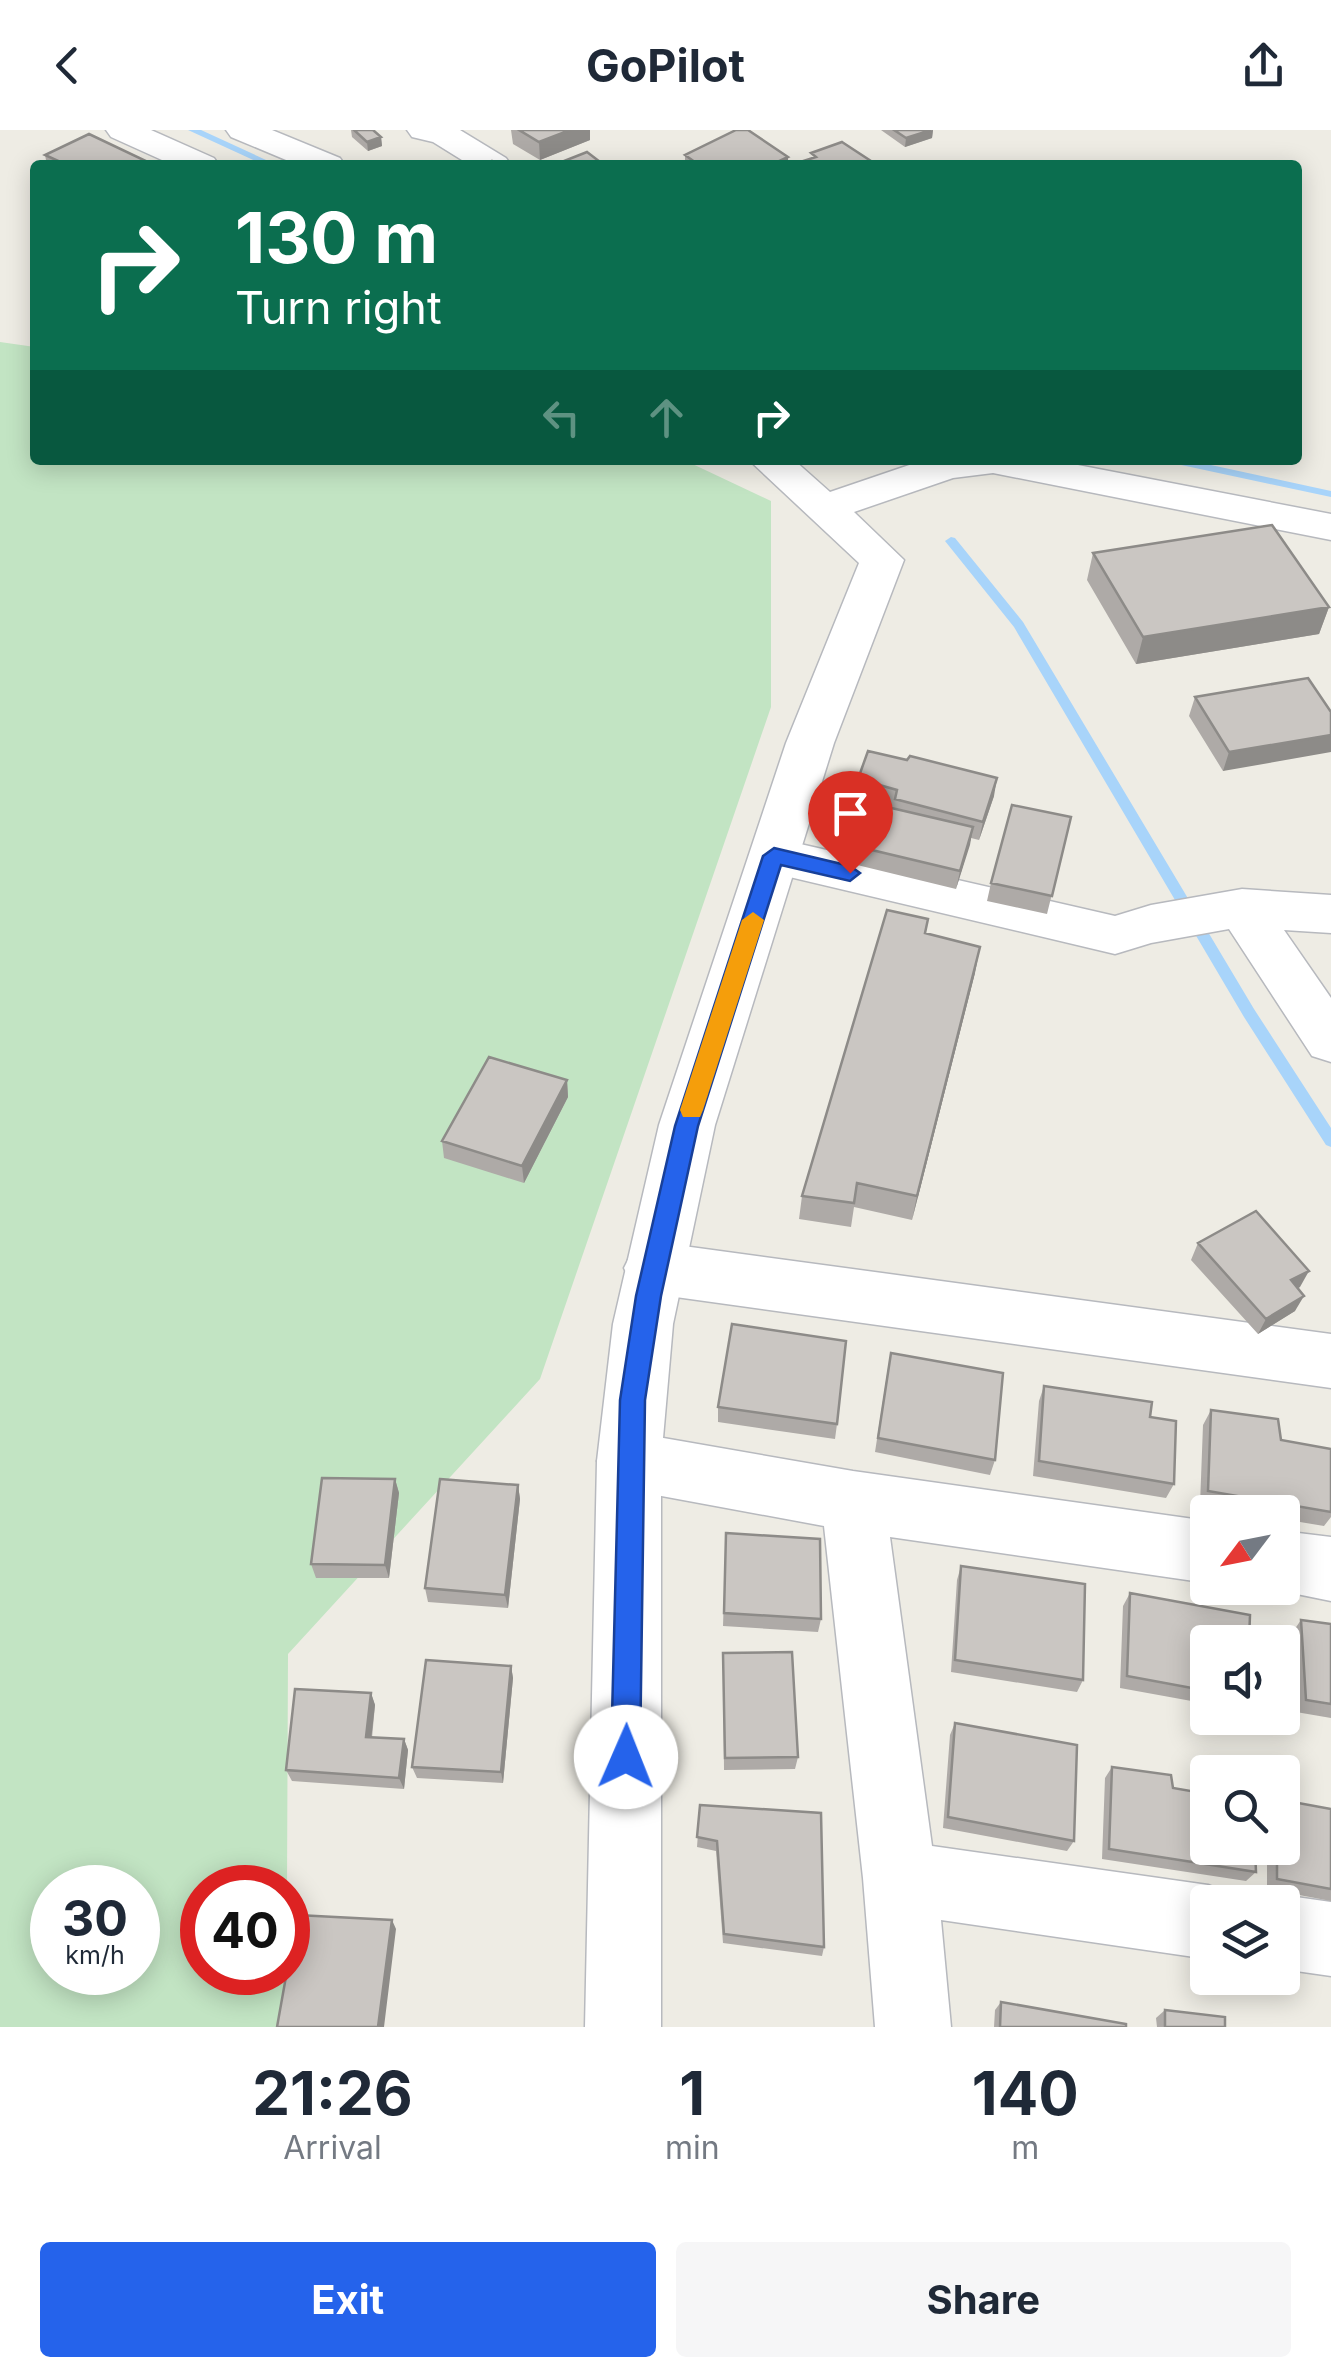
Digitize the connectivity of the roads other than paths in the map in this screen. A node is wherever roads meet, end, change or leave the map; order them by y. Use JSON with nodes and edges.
{"nodes":[{"id":1,"x":124,"y":130,"type":"edge"},
{"id":2,"x":244,"y":130,"type":"edge"},
{"id":3,"x":424,"y":130,"type":"edge"},
{"id":4,"x":191,"y":160,"type":"edge"},
{"id":5,"x":316,"y":160,"type":"edge"},
{"id":6,"x":486,"y":160,"type":"edge"},
{"id":7,"x":776,"y":465,"type":"edge"},
{"id":8,"x":957,"y":465,"type":"edge"},
{"id":9,"x":1013,"y":465,"type":"edge"},
{"id":10,"x":824,"y":508,"type":"junction"},
{"id":11,"x":1331,"y":527,"type":"edge"},
{"id":12,"x":774,"y":856,"type":"junction"},
{"id":13,"x":1231,"y":909,"type":"junction"},
{"id":14,"x":1331,"y":914,"type":"edge"},
{"id":15,"x":1331,"y":1041,"type":"edge"},
{"id":16,"x":654,"y":1268,"type":"junction"},
{"id":17,"x":1331,"y":1361,"type":"edge"},
{"id":18,"x":629,"y":1460,"type":"junction"},
{"id":19,"x":852,"y":1501,"type":"junction"},
{"id":20,"x":1190,"y":1549,"type":"edge"},
{"id":21,"x":1300,"y":1565,"type":"edge"},
{"id":22,"x":1331,"y":1569,"type":"edge"},
{"id":23,"x":900,"y":1878,"type":"junction"},
{"id":24,"x":1190,"y":1919,"type":"edge"},
{"id":25,"x":1300,"y":1935,"type":"edge"},
{"id":26,"x":1331,"y":1940,"type":"edge"},
{"id":27,"x":623,"y":2027,"type":"edge"},
{"id":28,"x":913,"y":2027,"type":"edge"}],
"edges":[{"from":1,"to":4,"type":"street"},
{"from":2,"to":5,"type":"street"},
{"from":3,"to":6,"type":"street"},
{"from":7,"to":10,"type":"street"},
{"from":8,"to":10,"type":"street"},
{"from":9,"to":11,"type":"street"},
{"from":10,"to":12,"type":"street"},
{"from":12,"to":13,"type":"street"},
{"from":12,"to":16,"type":"street"},
{"from":13,"to":14,"type":"street"},
{"from":13,"to":15,"type":"street"},
{"from":16,"to":17,"type":"street"},
{"from":16,"to":18,"type":"street"},
{"from":18,"to":19,"type":"street"},
{"from":18,"to":27,"type":"street"},
{"from":19,"to":20,"type":"street"},
{"from":19,"to":23,"type":"street"},
{"from":21,"to":22,"type":"street"},
{"from":23,"to":24,"type":"street"},
{"from":23,"to":28,"type":"street"},
{"from":25,"to":26,"type":"street"}]}
